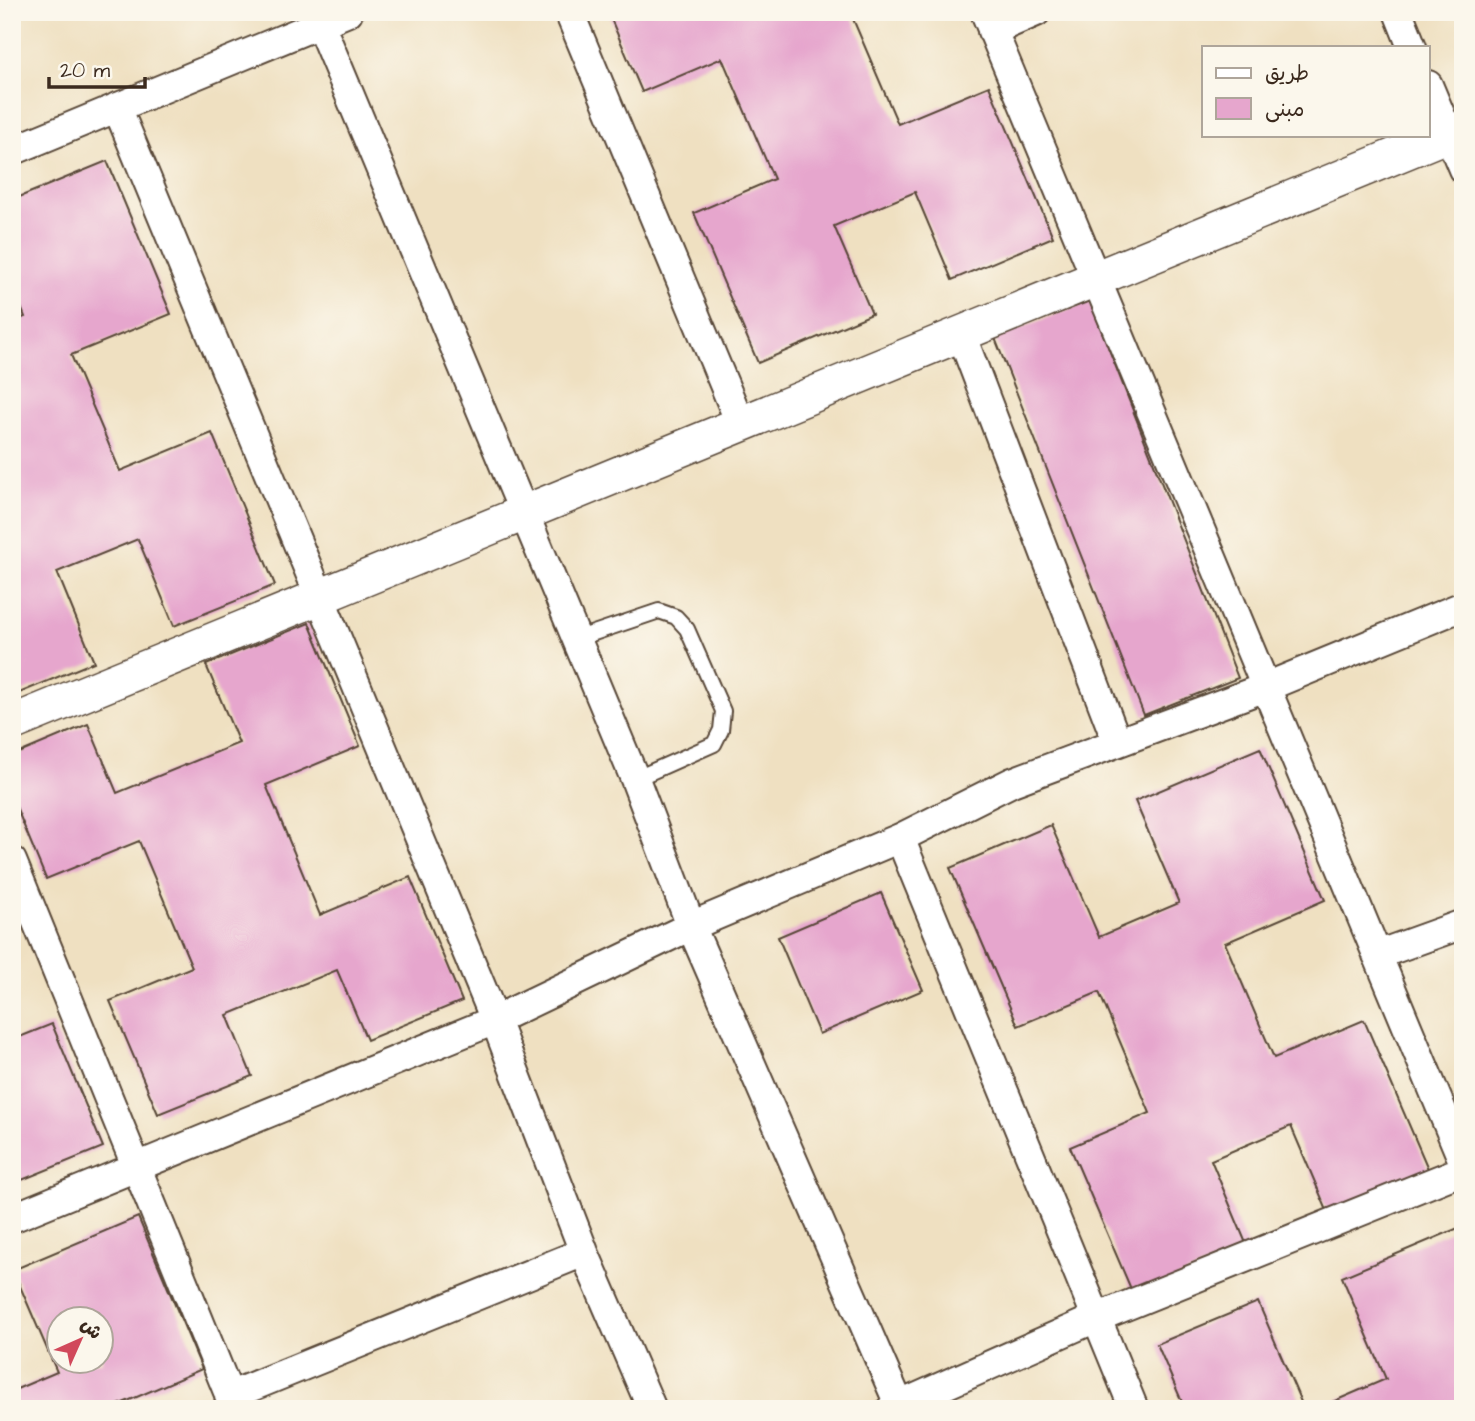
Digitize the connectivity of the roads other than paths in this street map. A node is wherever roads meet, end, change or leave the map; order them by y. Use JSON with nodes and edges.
{"nodes":[{"id":1,"x":348,"y":12,"type":"edge"},
{"id":2,"x":569,"y":12,"type":"edge"},
{"id":3,"x":1036,"y":12,"type":"edge"},
{"id":4,"x":1398,"y":12,"type":"edge"},
{"id":5,"x":317,"y":18,"type":"edge"},
{"id":6,"x":988,"y":22,"type":"edge"},
{"id":7,"x":1412,"y":46,"type":"edge"},
{"id":8,"x":1430,"y":88,"type":"edge"},
{"id":9,"x":117,"y":107,"type":"junction"},
{"id":10,"x":1455,"y":131,"type":"edge"},
{"id":11,"x":12,"y":151,"type":"edge"},
{"id":12,"x":1463,"y":169,"type":"edge"},
{"id":13,"x":1096,"y":279,"type":"junction"},
{"id":14,"x":961,"y":334,"type":"junction"},
{"id":15,"x":741,"y":425,"type":"junction"},
{"id":16,"x":523,"y":512,"type":"junction"},
{"id":17,"x":320,"y":597,"type":"junction"},
{"id":18,"x":1463,"y":606,"type":"edge"},
{"id":19,"x":576,"y":639,"type":"junction"},
{"id":20,"x":1266,"y":687,"type":"junction"},
{"id":21,"x":12,"y":723,"type":"edge"},
{"id":22,"x":1118,"y":742,"type":"junction"},
{"id":23,"x":635,"y":779,"type":"junction"},
{"id":24,"x":900,"y":838,"type":"junction"},
{"id":25,"x":12,"y":861,"type":"edge"},
{"id":26,"x":1463,"y":924,"type":"edge"},
{"id":27,"x":691,"y":926,"type":"junction"},
{"id":28,"x":1377,"y":955,"type":"junction"},
{"id":29,"x":495,"y":1020,"type":"junction"},
{"id":30,"x":1463,"y":1161,"type":"edge"},
{"id":31,"x":136,"y":1167,"type":"junction"},
{"id":32,"x":1463,"y":1170,"type":"edge"},
{"id":33,"x":12,"y":1218,"type":"edge"},
{"id":34,"x":584,"y":1252,"type":"junction"},
{"id":35,"x":1096,"y":1318,"type":"junction"},
{"id":36,"x":232,"y":1402,"type":"edge"},
{"id":37,"x":897,"y":1408,"type":"edge"},
{"id":38,"x":652,"y":1409,"type":"edge"},
{"id":39,"x":1134,"y":1409,"type":"edge"}],
"edges":[{"from":1,"to":5,"type":"street"},
{"from":2,"to":15,"type":"street"},
{"from":3,"to":6,"type":"street"},
{"from":4,"to":7,"type":"street"},
{"from":5,"to":9,"type":"street"},
{"from":5,"to":16,"type":"street"},
{"from":6,"to":13,"type":"street"},
{"from":8,"to":10,"type":"street"},
{"from":9,"to":11,"type":"street"},
{"from":9,"to":17,"type":"street"},
{"from":10,"to":12,"type":"street"},
{"from":10,"to":13,"type":"street"},
{"from":13,"to":14,"type":"street"},
{"from":13,"to":20,"type":"street"},
{"from":14,"to":15,"type":"street"},
{"from":14,"to":22,"type":"street"},
{"from":15,"to":16,"type":"street"},
{"from":16,"to":17,"type":"street"},
{"from":16,"to":19,"type":"street"},
{"from":17,"to":21,"type":"street"},
{"from":17,"to":29,"type":"street"},
{"from":18,"to":20,"type":"street"},
{"from":19,"to":23,"type":"street"},
{"from":19,"to":23,"type":"lane"},
{"from":20,"to":22,"type":"street"},
{"from":20,"to":28,"type":"street"},
{"from":22,"to":24,"type":"street"},
{"from":23,"to":27,"type":"street"},
{"from":24,"to":27,"type":"street"},
{"from":24,"to":35,"type":"street"},
{"from":25,"to":31,"type":"street"},
{"from":26,"to":28,"type":"street"},
{"from":27,"to":29,"type":"street"},
{"from":27,"to":37,"type":"street"},
{"from":28,"to":30,"type":"street"},
{"from":29,"to":31,"type":"street"},
{"from":29,"to":34,"type":"street"},
{"from":31,"to":33,"type":"street"},
{"from":31,"to":36,"type":"street"},
{"from":32,"to":35,"type":"street"},
{"from":34,"to":36,"type":"street"},
{"from":34,"to":38,"type":"street"},
{"from":35,"to":37,"type":"street"},
{"from":35,"to":39,"type":"street"}]}
